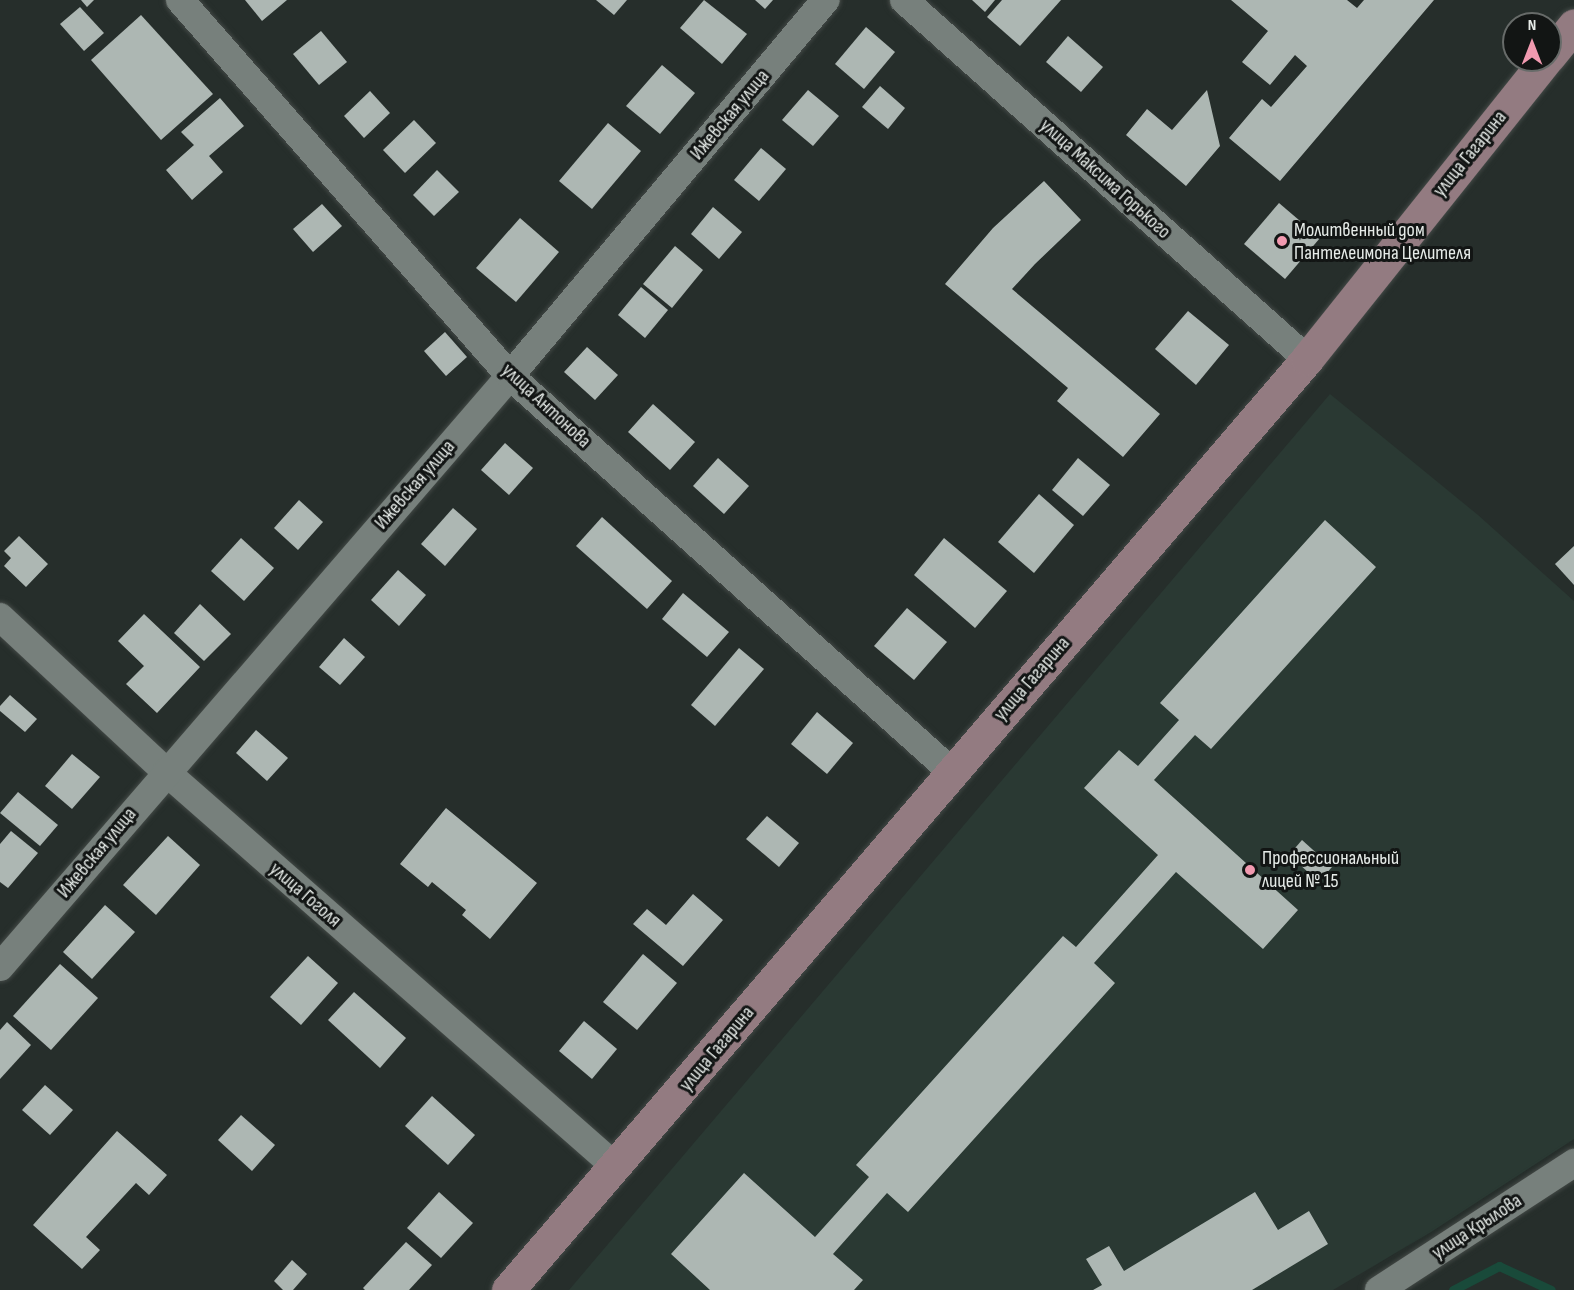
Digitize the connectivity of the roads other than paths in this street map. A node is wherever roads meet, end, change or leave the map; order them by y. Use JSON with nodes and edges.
{"nodes":[{"id":1,"x":180,"y":0,"type":"edge"},
{"id":2,"x":826,"y":0,"type":"edge"},
{"id":3,"x":904,"y":0,"type":"edge"},
{"id":4,"x":1574,"y":25,"type":"edge"},
{"id":5,"x":1562,"y":40,"type":"edge"},
{"id":6,"x":1536,"y":72,"type":"edge"},
{"id":7,"x":1307,"y":359,"type":"junction"},
{"id":8,"x":510,"y":376,"type":"junction"},
{"id":9,"x":0,"y":617,"type":"edge"},
{"id":10,"x":165,"y":772,"type":"junction"},
{"id":11,"x":952,"y":772,"type":"junction"},
{"id":12,"x":0,"y":968,"type":"edge"},
{"id":13,"x":1574,"y":1163,"type":"edge"},
{"id":14,"x":616,"y":1167,"type":"junction"},
{"id":15,"x":508,"y":1290,"type":"edge"},
{"id":16,"x":1379,"y":1290,"type":"edge"}],
"edges":[{"from":1,"to":8,"type":"street","name":"улица Антонова"},
{"from":2,"to":8,"type":"street","name":"Ижевская улица"},
{"from":3,"to":7,"type":"street","name":"улица Максима Горького"},
{"from":4,"to":5,"type":"main road"},
{"from":6,"to":7,"type":"main road","name":"улица Гагарина"},
{"from":7,"to":11,"type":"main road","name":"улица Гагарина"},
{"from":8,"to":10,"type":"street","name":"Ижевская улица"},
{"from":8,"to":11,"type":"street","name":"улица Антонова"},
{"from":9,"to":10,"type":"street","name":"улица Гоголя"},
{"from":10,"to":12,"type":"street","name":"Ижевская улица"},
{"from":10,"to":14,"type":"street","name":"улица Гоголя"},
{"from":11,"to":14,"type":"main road","name":"улица Гагарина"},
{"from":13,"to":16,"type":"street","name":"улица Крылова"},
{"from":14,"to":15,"type":"main road","name":"улица Гагарина"}]}
